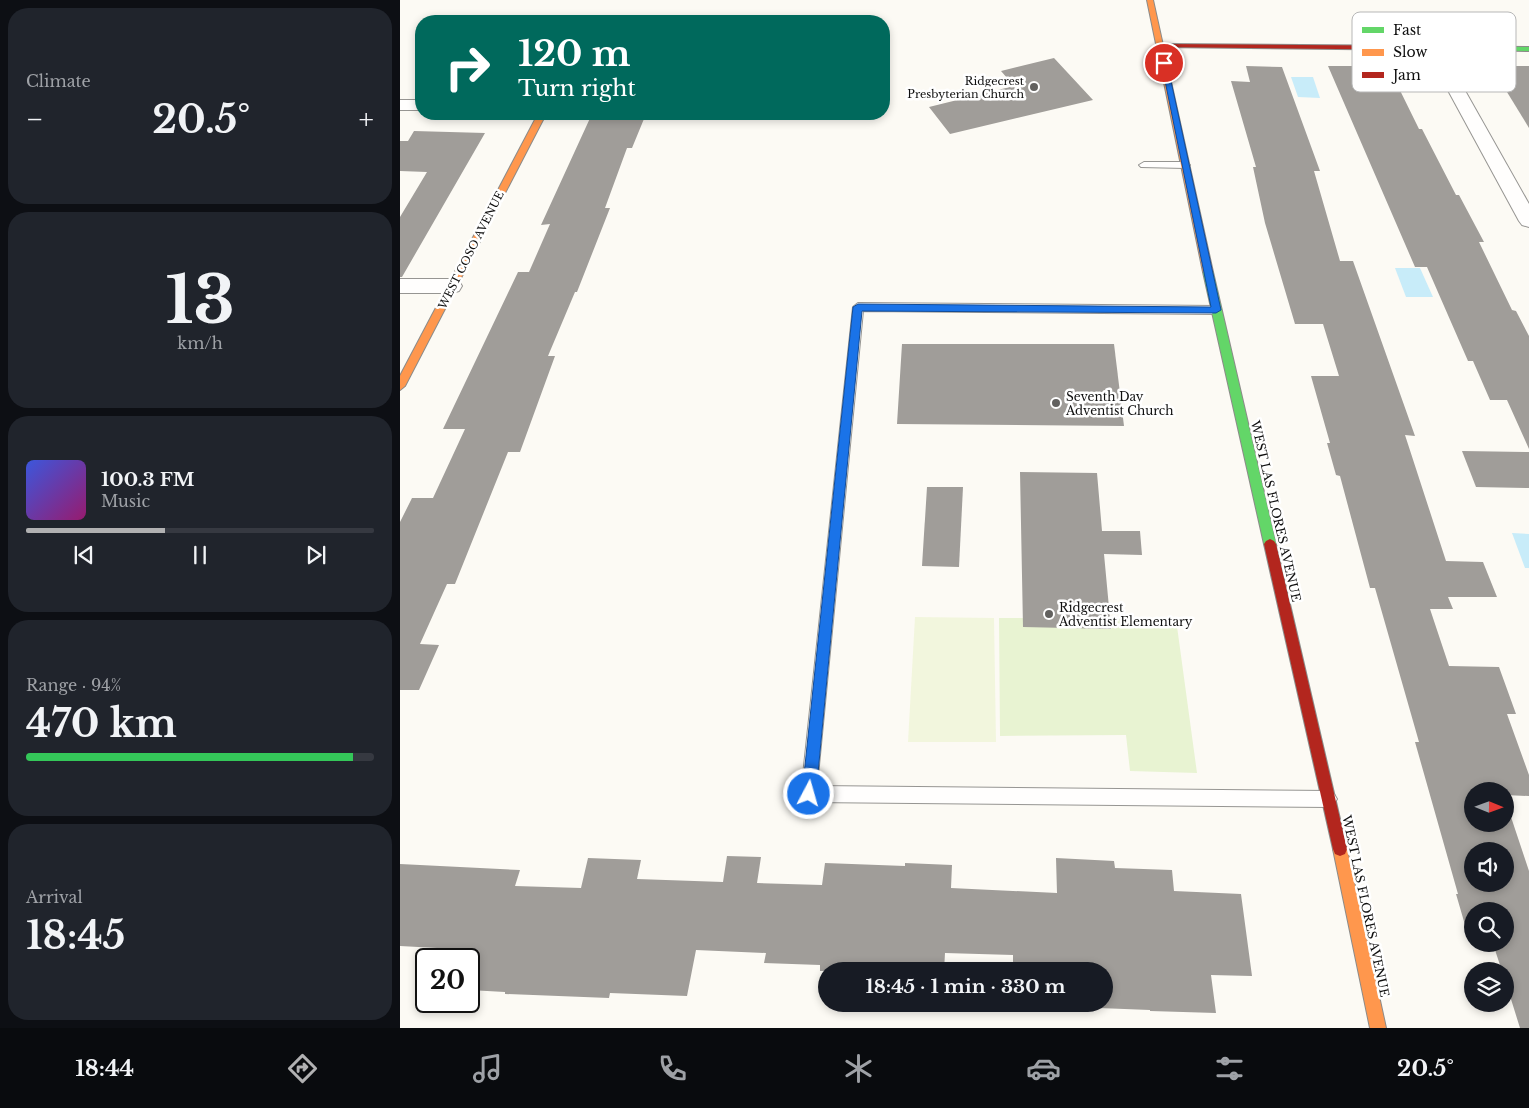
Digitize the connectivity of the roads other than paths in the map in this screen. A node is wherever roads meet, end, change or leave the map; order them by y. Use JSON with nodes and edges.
{"nodes":[{"id":1,"x":1150,"y":0,"type":"edge"},
{"id":2,"x":1160,"y":46,"type":"junction"},
{"id":3,"x":1352,"y":47,"type":"edge"},
{"id":4,"x":1516,"y":49,"type":"edge"},
{"id":5,"x":1529,"y":49,"type":"edge"},
{"id":6,"x":1457,"y":92,"type":"edge"},
{"id":7,"x":400,"y":105,"type":"edge"},
{"id":8,"x":415,"y":105,"type":"edge"},
{"id":9,"x":539,"y":120,"type":"edge"},
{"id":10,"x":1144,"y":165,"type":"dead end"},
{"id":11,"x":1185,"y":165,"type":"junction"},
{"id":12,"x":1529,"y":221,"type":"edge"},
{"id":13,"x":400,"y":286,"type":"edge"},
{"id":14,"x":452,"y":286,"type":"junction"},
{"id":15,"x":1216,"y":310,"type":"junction"},
{"id":16,"x":400,"y":386,"type":"edge"},
{"id":17,"x":1328,"y":799,"type":"junction"},
{"id":18,"x":1378,"y":1028,"type":"edge"}],
"edges":[{"from":1,"to":2,"type":"main road","name":"WEST LAS FLORES AVENUE"},
{"from":2,"to":3,"type":"main road"},
{"from":2,"to":11,"type":"main road","name":"WEST LAS FLORES AVENUE"},
{"from":4,"to":5,"type":"main road"},
{"from":6,"to":12,"type":"street"},
{"from":7,"to":8,"type":"street"},
{"from":9,"to":14,"type":"main road","name":"WEST COSO AVENUE"},
{"from":10,"to":11,"type":"lane"},
{"from":11,"to":15,"type":"main road","name":"WEST LAS FLORES AVENUE"},
{"from":13,"to":14,"type":"street"},
{"from":14,"to":16,"type":"main road","name":"WEST COSO AVENUE"},
{"from":15,"to":17,"type":"main road","name":"WEST LAS FLORES AVENUE"},
{"from":15,"to":17,"type":"lane"},
{"from":17,"to":18,"type":"main road","name":"WEST LAS FLORES AVENUE"}]}
